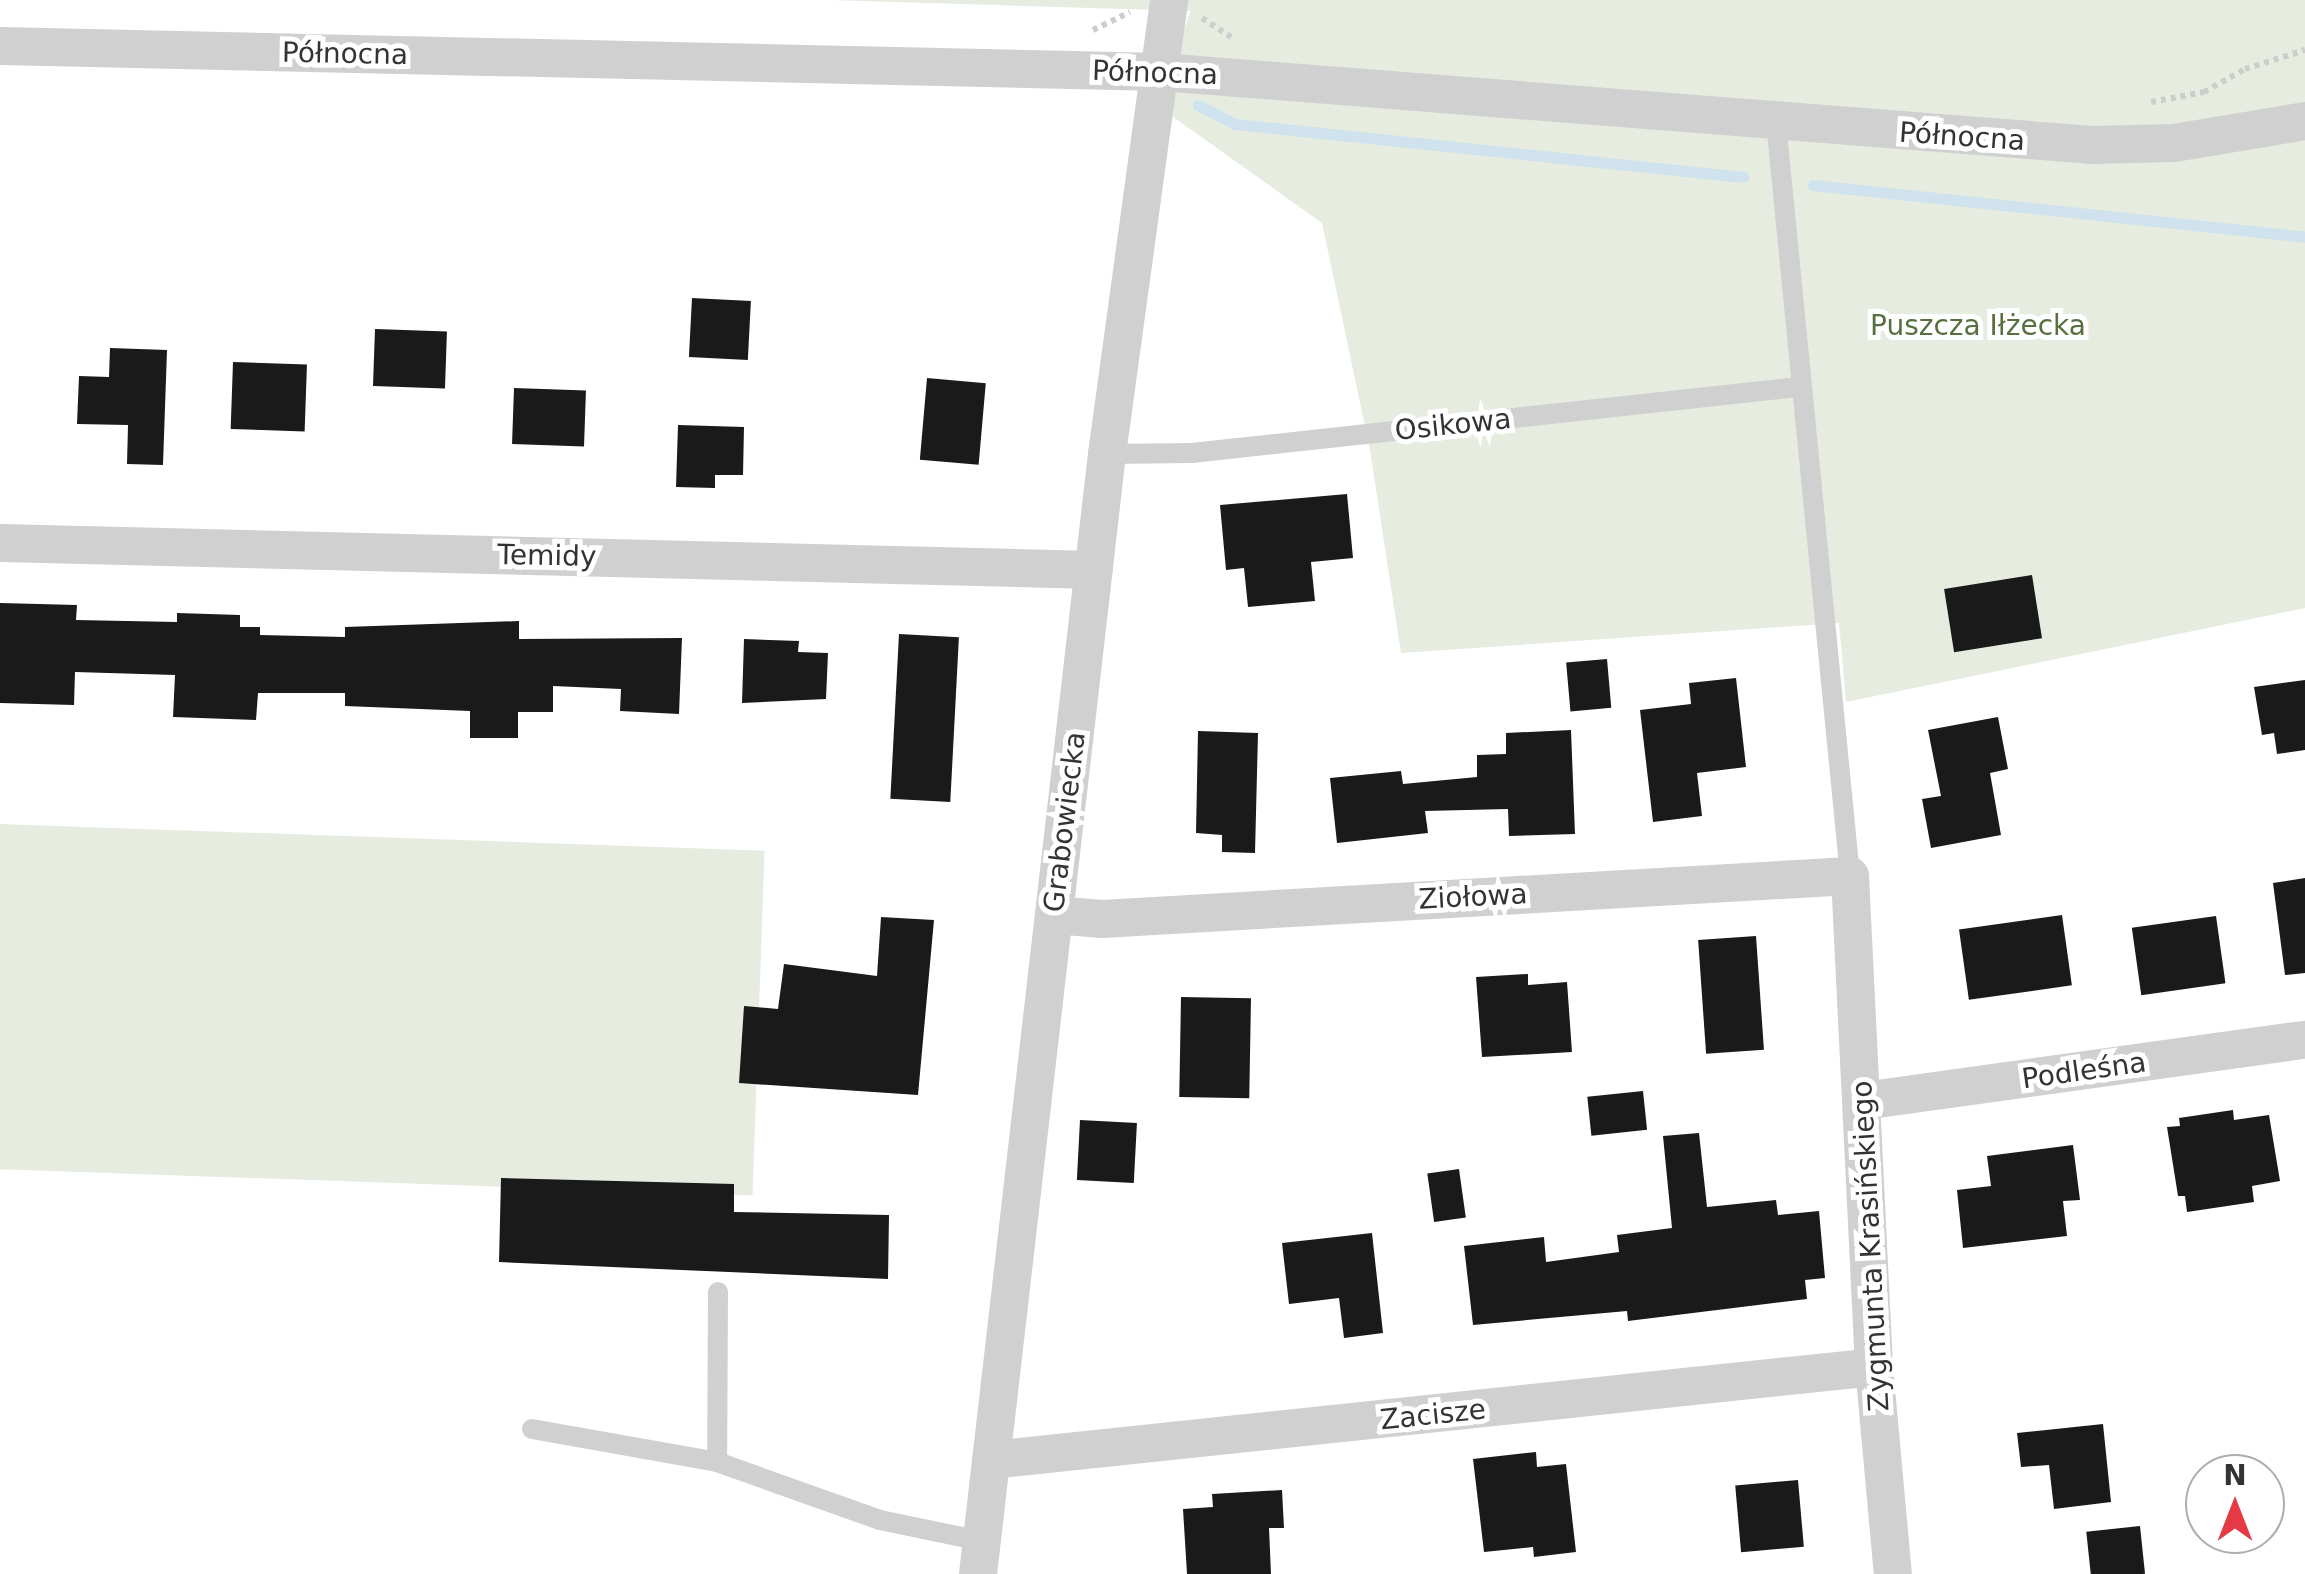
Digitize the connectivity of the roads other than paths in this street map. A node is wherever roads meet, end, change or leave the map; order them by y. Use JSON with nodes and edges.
{"nodes":[{"id":1,"x":1170,"y":0,"type":"edge"},
{"id":2,"x":0,"y":46,"type":"edge"},
{"id":3,"x":1161,"y":72,"type":"junction"},
{"id":4,"x":2305,"y":121,"type":"edge"},
{"id":5,"x":1776,"y":122,"type":"junction"},
{"id":6,"x":1799,"y":387,"type":"junction"},
{"id":7,"x":1108,"y":454,"type":"junction"},
{"id":8,"x":0,"y":543,"type":"edge"},
{"id":9,"x":1094,"y":570,"type":"junction"},
{"id":10,"x":1850,"y":876,"type":"junction"},
{"id":11,"x":1054,"y":915,"type":"junction"},
{"id":12,"x":2305,"y":1040,"type":"edge"},
{"id":13,"x":1863,"y":1101,"type":"junction"},
{"id":14,"x":718,"y":1292,"type":"dead end"},
{"id":15,"x":1874,"y":1367,"type":"junction"},
{"id":16,"x":532,"y":1429,"type":"dead end"},
{"id":17,"x":991,"y":1460,"type":"junction"},
{"id":18,"x":717,"y":1462,"type":"junction"},
{"id":19,"x":979,"y":1558,"type":"edge"},
{"id":20,"x":1893,"y":1574,"type":"edge"}],
"edges":[{"from":1,"to":3,"type":"street","name":"Grabowiecka"},
{"from":2,"to":3,"type":"street","name":"Północna"},
{"from":3,"to":5,"type":"street","name":"Północna"},
{"from":3,"to":7,"type":"street","name":"Grabowiecka"},
{"from":4,"to":5,"type":"street","name":"Północna"},
{"from":5,"to":6,"type":"lane"},
{"from":6,"to":7,"type":"lane","name":"Osikowa"},
{"from":6,"to":10,"type":"lane"},
{"from":7,"to":9,"type":"street","name":"Grabowiecka"},
{"from":8,"to":9,"type":"street","name":"Temidy"},
{"from":9,"to":11,"type":"street","name":"Grabowiecka"},
{"from":10,"to":11,"type":"street","name":"Ziołowa"},
{"from":10,"to":13,"type":"street","name":"Zygmunta Krasińskiego"},
{"from":11,"to":17,"type":"street","name":"Grabowiecka"},
{"from":12,"to":13,"type":"street","name":"Podleśna"},
{"from":13,"to":15,"type":"street","name":"Zygmunta Krasińskiego"},
{"from":14,"to":18,"type":"lane"},
{"from":15,"to":17,"type":"street","name":"Zacisze"},
{"from":15,"to":20,"type":"street","name":"Zygmunta Krasińskiego"},
{"from":16,"to":18,"type":"lane"},
{"from":17,"to":19,"type":"street","name":"Grabowiecka"},
{"from":18,"to":19,"type":"lane"}]}
